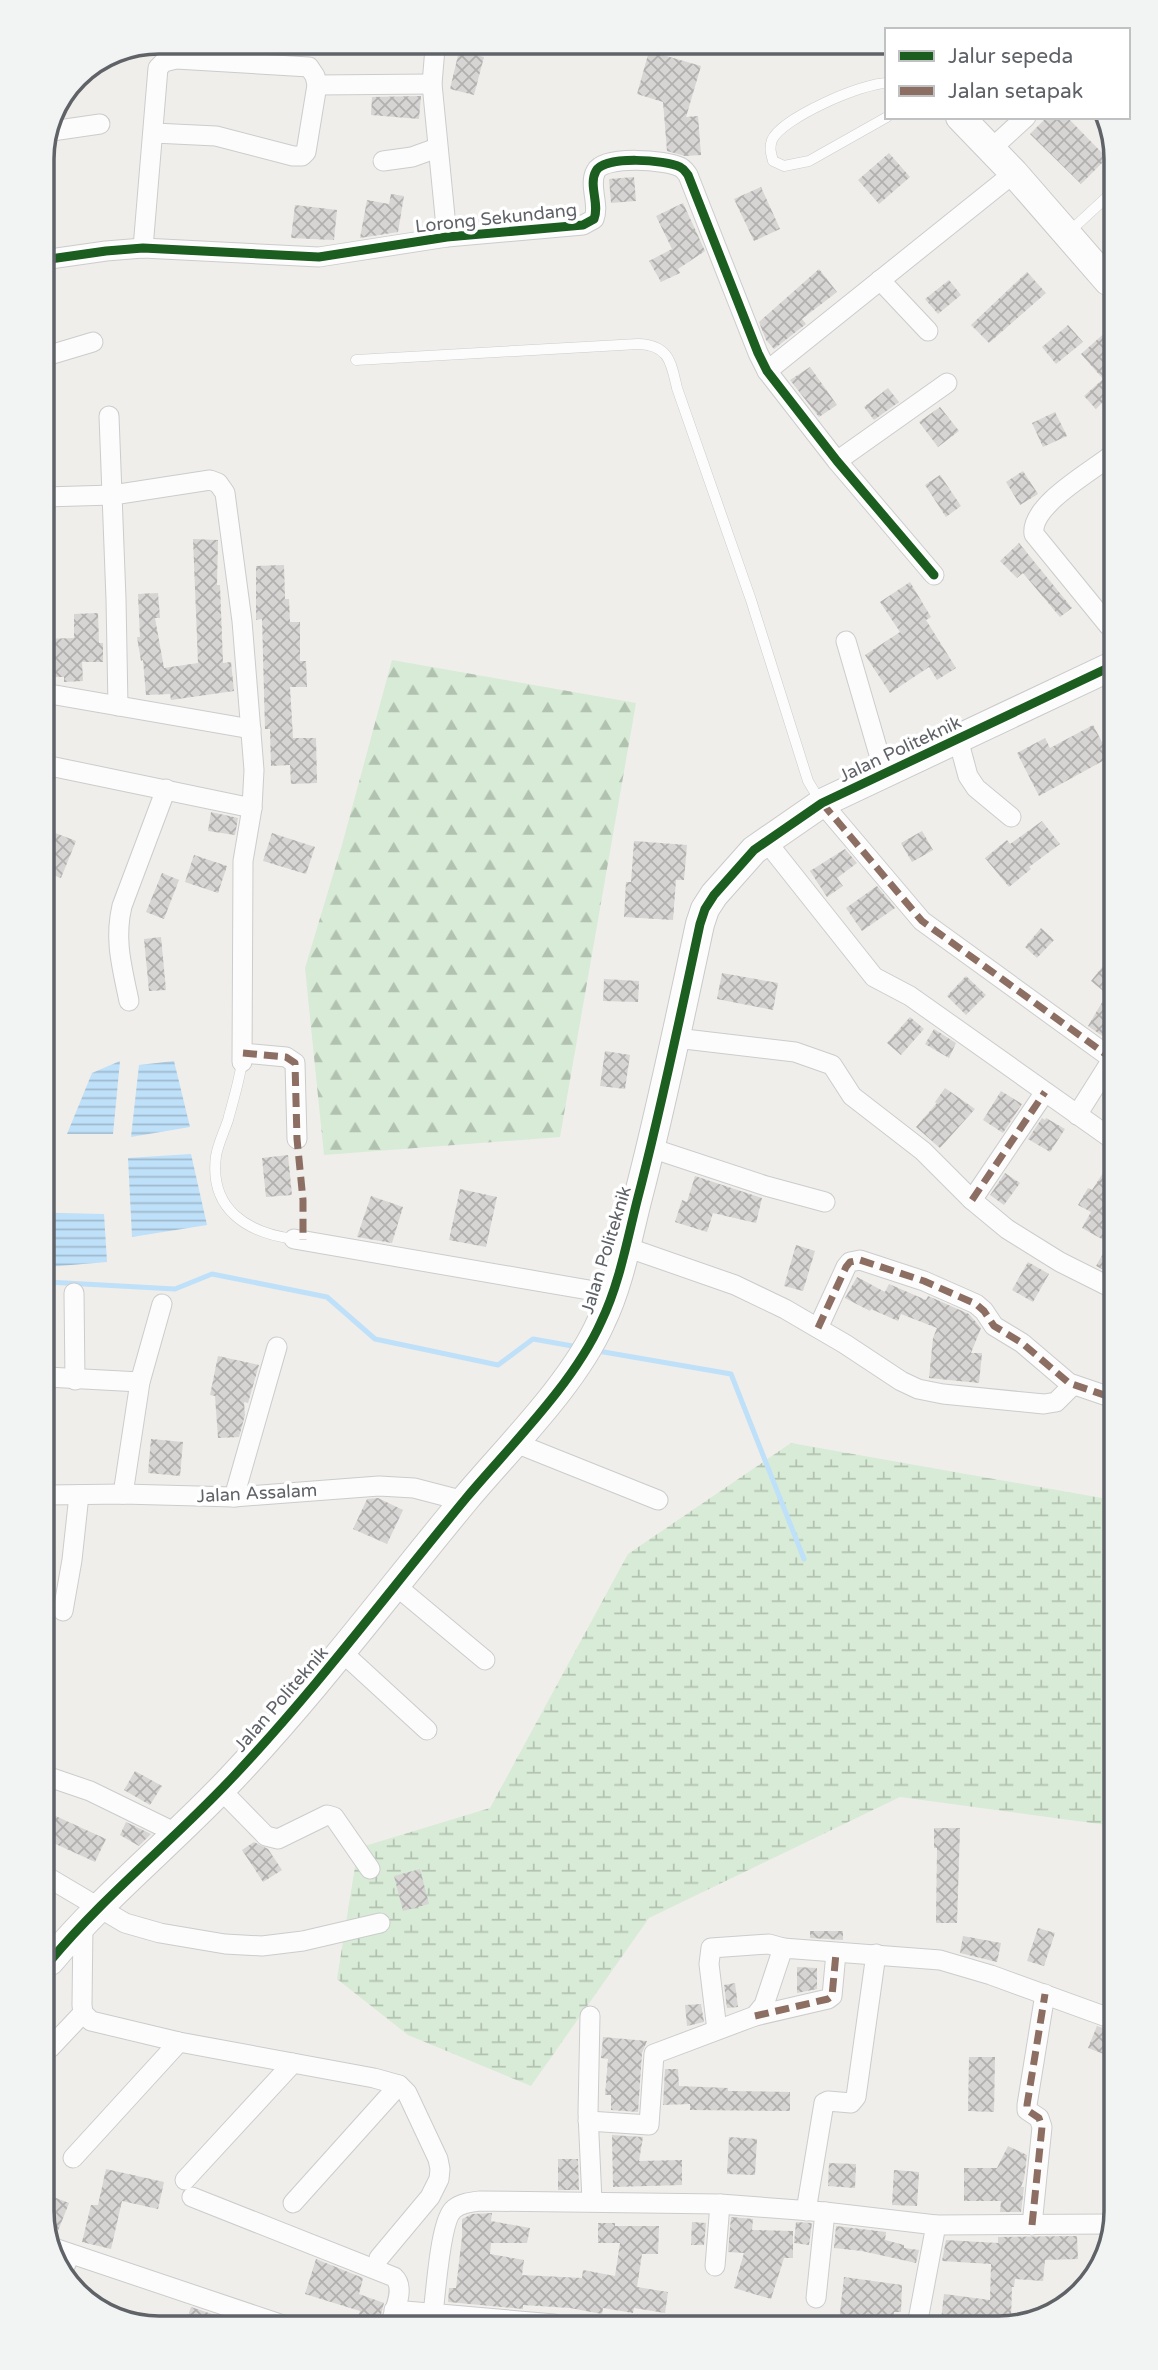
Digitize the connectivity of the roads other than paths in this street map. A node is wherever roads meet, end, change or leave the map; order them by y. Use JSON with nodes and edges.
{"nodes":[{"id":1,"x":434,"y":54,"type":"edge"},
{"id":2,"x":885,"y":83,"type":"edge"},
{"id":3,"x":432,"y":84,"type":"junction"},
{"id":4,"x":317,"y":85,"type":"junction"},
{"id":5,"x":885,"y":118,"type":"edge"},
{"id":6,"x":962,"y":119,"type":"edge"},
{"id":7,"x":1024,"y":119,"type":"edge"},
{"id":8,"x":100,"y":124,"type":"dead end"},
{"id":9,"x":59,"y":130,"type":"edge"},
{"id":10,"x":154,"y":133,"type":"junction"},
{"id":11,"x":437,"y":148,"type":"junction"},
{"id":12,"x":991,"y":149,"type":"junction"},
{"id":13,"x":383,"y":161,"type":"dead end"},
{"id":14,"x":1014,"y":173,"type":"junction"},
{"id":15,"x":1104,"y":200,"type":"edge"},
{"id":16,"x":1066,"y":234,"type":"junction"},
{"id":17,"x":447,"y":237,"type":"junction"},
{"id":18,"x":143,"y":248,"type":"junction"},
{"id":19,"x":54,"y":258,"type":"edge"},
{"id":20,"x":1104,"y":277,"type":"edge"},
{"id":21,"x":880,"y":280,"type":"junction"},
{"id":22,"x":928,"y":331,"type":"dead end"},
{"id":23,"x":93,"y":342,"type":"dead end"},
{"id":24,"x":54,"y":354,"type":"edge"},
{"id":25,"x":356,"y":360,"type":"dead end"},
{"id":26,"x":766,"y":371,"type":"junction"},
{"id":27,"x":947,"y":383,"type":"dead end"},
{"id":28,"x":109,"y":416,"type":"dead end"},
{"id":29,"x":837,"y":461,"type":"junction"},
{"id":30,"x":1104,"y":466,"type":"edge"},
{"id":31,"x":113,"y":495,"type":"junction"},
{"id":32,"x":54,"y":497,"type":"edge"},
{"id":33,"x":934,"y":575,"type":"dead end"},
{"id":34,"x":1104,"y":620,"type":"edge"},
{"id":35,"x":846,"y":641,"type":"dead end"},
{"id":36,"x":1104,"y":670,"type":"edge"},
{"id":37,"x":54,"y":696,"type":"edge"},
{"id":38,"x":118,"y":706,"type":"junction"},
{"id":39,"x":251,"y":729,"type":"junction"},
{"id":40,"x":958,"y":739,"type":"junction"},
{"id":41,"x":54,"y":767,"type":"edge"},
{"id":42,"x":886,"y":775,"type":"junction"},
{"id":43,"x":166,"y":789,"type":"junction"},
{"id":44,"x":822,"y":803,"type":"junction"},
{"id":45,"x":252,"y":808,"type":"junction"},
{"id":46,"x":1011,"y":817,"type":"dead end"},
{"id":47,"x":766,"y":841,"type":"junction"},
{"id":48,"x":129,"y":1001,"type":"dead end"},
{"id":49,"x":676,"y":1038,"type":"junction"},
{"id":50,"x":1104,"y":1054,"type":"edge"},
{"id":51,"x":243,"y":1058,"type":"junction"},
{"id":52,"x":1104,"y":1071,"type":"edge"},
{"id":53,"x":1045,"y":1092,"type":"junction"},
{"id":54,"x":1077,"y":1115,"type":"junction"},
{"id":55,"x":1104,"y":1134,"type":"edge"},
{"id":56,"x":297,"y":1139,"type":"dead end"},
{"id":57,"x":651,"y":1148,"type":"junction"},
{"id":58,"x":972,"y":1200,"type":"junction"},
{"id":59,"x":825,"y":1202,"type":"dead end"},
{"id":60,"x":294,"y":1239,"type":"joint"},
{"id":61,"x":626,"y":1247,"type":"junction"},
{"id":62,"x":1104,"y":1284,"type":"edge"},
{"id":63,"x":74,"y":1293,"type":"dead end"},
{"id":64,"x":612,"y":1294,"type":"junction"},
{"id":65,"x":162,"y":1304,"type":"dead end"},
{"id":66,"x":818,"y":1328,"type":"junction"},
{"id":67,"x":277,"y":1347,"type":"dead end"},
{"id":68,"x":54,"y":1378,"type":"edge"},
{"id":69,"x":75,"y":1380,"type":"junction"},
{"id":70,"x":141,"y":1382,"type":"junction"},
{"id":71,"x":1073,"y":1385,"type":"junction"},
{"id":72,"x":1104,"y":1395,"type":"edge"},
{"id":73,"x":513,"y":1442,"type":"junction"},
{"id":74,"x":123,"y":1494,"type":"junction"},
{"id":75,"x":79,"y":1495,"type":"junction"},
{"id":76,"x":54,"y":1496,"type":"edge"},
{"id":77,"x":234,"y":1497,"type":"junction"},
{"id":78,"x":658,"y":1500,"type":"dead end"},
{"id":79,"x":464,"y":1501,"type":"junction"},
{"id":80,"x":395,"y":1585,"type":"junction"},
{"id":81,"x":63,"y":1611,"type":"dead end"},
{"id":82,"x":343,"y":1653,"type":"junction"},
{"id":83,"x":485,"y":1660,"type":"dead end"},
{"id":84,"x":428,"y":1730,"type":"dead end"},
{"id":85,"x":54,"y":1778,"type":"edge"},
{"id":86,"x":220,"y":1790,"type":"junction"},
{"id":87,"x":176,"y":1833,"type":"junction"},
{"id":88,"x":370,"y":1869,"type":"dead end"},
{"id":89,"x":54,"y":1886,"type":"edge"},
{"id":90,"x":90,"y":1916,"type":"junction"},
{"id":91,"x":380,"y":1923,"type":"dead end"},
{"id":92,"x":783,"y":1948,"type":"junction"},
{"id":93,"x":836,"y":1953,"type":"junction"},
{"id":94,"x":876,"y":1954,"type":"junction"},
{"id":95,"x":54,"y":1956,"type":"edge"},
{"id":96,"x":1045,"y":1994,"type":"junction"},
{"id":97,"x":83,"y":2013,"type":"junction"},
{"id":98,"x":590,"y":2016,"type":"dead end"},
{"id":99,"x":755,"y":2016,"type":"junction"},
{"id":100,"x":1104,"y":2016,"type":"edge"},
{"id":101,"x":717,"y":2030,"type":"junction"},
{"id":102,"x":179,"y":2042,"type":"junction"},
{"id":103,"x":54,"y":2044,"type":"edge"},
{"id":104,"x":293,"y":2063,"type":"junction"},
{"id":105,"x":399,"y":2085,"type":"junction"},
{"id":106,"x":588,"y":2121,"type":"junction"},
{"id":107,"x":72,"y":2158,"type":"dead end"},
{"id":108,"x":592,"y":2201,"type":"junction"},
{"id":109,"x":293,"y":2203,"type":"dead end"},
{"id":110,"x":720,"y":2204,"type":"junction"},
{"id":111,"x":806,"y":2211,"type":"junction"},
{"id":112,"x":825,"y":2212,"type":"junction"},
{"id":113,"x":1103,"y":2224,"type":"edge"},
{"id":114,"x":936,"y":2225,"type":"junction"},
{"id":115,"x":1032,"y":2225,"type":"junction"},
{"id":116,"x":379,"y":2258,"type":"dead end"},
{"id":117,"x":68,"y":2263,"type":"edge"},
{"id":118,"x":715,"y":2266,"type":"dead end"},
{"id":119,"x":816,"y":2298,"type":"dead end"},
{"id":120,"x":433,"y":2313,"type":"junction"},
{"id":121,"x":252,"y":2316,"type":"edge"},
{"id":122,"x":393,"y":2316,"type":"edge"},
{"id":123,"x":408,"y":2316,"type":"edge"},
{"id":124,"x":466,"y":2316,"type":"edge"},
{"id":125,"x":919,"y":2316,"type":"edge"}],
"edges":[{"from":1,"to":3,"type":"street"},
{"from":2,"to":5,"type":"lane"},
{"from":3,"to":4,"type":"street"},
{"from":3,"to":11,"type":"street"},
{"from":4,"to":10,"type":"street"},
{"from":4,"to":10,"type":"street"},
{"from":6,"to":12,"type":"street"},
{"from":7,"to":12,"type":"street"},
{"from":8,"to":9,"type":"street"},
{"from":10,"to":18,"type":"street"},
{"from":11,"to":13,"type":"street"},
{"from":11,"to":17,"type":"street"},
{"from":12,"to":14,"type":"street"},
{"from":14,"to":16,"type":"street"},
{"from":14,"to":21,"type":"street"},
{"from":15,"to":16,"type":"lane"},
{"from":16,"to":20,"type":"street"},
{"from":17,"to":18,"type":"street","name":"Lorong Sekundang"},
{"from":17,"to":26,"type":"street","name":"Lorong Sekundang"},
{"from":18,"to":19,"type":"street","name":"Lorong Sekundang"},
{"from":21,"to":22,"type":"street"},
{"from":21,"to":26,"type":"street"},
{"from":23,"to":24,"type":"street"},
{"from":25,"to":44,"type":"lane"},
{"from":26,"to":29,"type":"street"},
{"from":27,"to":29,"type":"street"},
{"from":28,"to":31,"type":"street"},
{"from":29,"to":33,"type":"street"},
{"from":30,"to":34,"type":"street"},
{"from":31,"to":32,"type":"street"},
{"from":31,"to":38,"type":"street"},
{"from":31,"to":39,"type":"street"},
{"from":35,"to":42,"type":"street"},
{"from":36,"to":40,"type":"street","name":"Jalan Politeknik"},
{"from":37,"to":38,"type":"street"},
{"from":38,"to":39,"type":"street"},
{"from":39,"to":45,"type":"street"},
{"from":40,"to":42,"type":"street","name":"Jalan Politeknik"},
{"from":40,"to":46,"type":"street"},
{"from":41,"to":43,"type":"street"},
{"from":42,"to":44,"type":"street","name":"Jalan Politeknik"},
{"from":43,"to":45,"type":"street"},
{"from":43,"to":48,"type":"street"},
{"from":44,"to":47,"type":"street","name":"Jalan Politeknik"},
{"from":44,"to":50,"type":"street"},
{"from":45,"to":51,"type":"street"},
{"from":47,"to":49,"type":"street","name":"Jalan Politeknik"},
{"from":47,"to":53,"type":"street"},
{"from":49,"to":57,"type":"street","name":"Jalan Politeknik"},
{"from":49,"to":58,"type":"street"},
{"from":51,"to":56,"type":"street"},
{"from":51,"to":60,"type":"lane"},
{"from":52,"to":54,"type":"street"},
{"from":53,"to":54,"type":"street"},
{"from":53,"to":58,"type":"street"},
{"from":54,"to":55,"type":"street"},
{"from":57,"to":59,"type":"street"},
{"from":57,"to":61,"type":"street","name":"Jalan Politeknik"},
{"from":58,"to":62,"type":"street"},
{"from":60,"to":64,"type":"street"},
{"from":61,"to":64,"type":"street","name":"Jalan Politeknik"},
{"from":61,"to":66,"type":"street"},
{"from":63,"to":69,"type":"street"},
{"from":64,"to":73,"type":"street","name":"Jalan Politeknik"},
{"from":65,"to":70,"type":"street"},
{"from":66,"to":71,"type":"street"},
{"from":66,"to":71,"type":"street"},
{"from":67,"to":77,"type":"street"},
{"from":68,"to":69,"type":"street"},
{"from":69,"to":70,"type":"street"},
{"from":70,"to":74,"type":"street"},
{"from":71,"to":72,"type":"street"},
{"from":73,"to":78,"type":"street"},
{"from":73,"to":79,"type":"street","name":"Jalan Politeknik"},
{"from":74,"to":75,"type":"street","name":"Jalan Assalam"},
{"from":74,"to":77,"type":"street","name":"Jalan Assalam"},
{"from":75,"to":76,"type":"street","name":"Jalan Assalam"},
{"from":75,"to":81,"type":"street"},
{"from":77,"to":79,"type":"street","name":"Jalan Assalam"},
{"from":79,"to":80,"type":"street","name":"Jalan Politeknik"},
{"from":80,"to":82,"type":"street","name":"Jalan Politeknik"},
{"from":80,"to":83,"type":"street"},
{"from":82,"to":84,"type":"street"},
{"from":82,"to":86,"type":"street","name":"Jalan Politeknik"},
{"from":85,"to":87,"type":"street"},
{"from":86,"to":87,"type":"street","name":"Jalan Politeknik"},
{"from":86,"to":88,"type":"street"},
{"from":87,"to":90,"type":"street","name":"Jalan Politeknik"},
{"from":89,"to":90,"type":"street"},
{"from":90,"to":91,"type":"street"},
{"from":90,"to":95,"type":"street","name":"Jalan Politeknik"},
{"from":90,"to":97,"type":"street"},
{"from":92,"to":93,"type":"street"},
{"from":92,"to":99,"type":"street"},
{"from":92,"to":101,"type":"street"},
{"from":93,"to":94,"type":"street"},
{"from":93,"to":99,"type":"street"},
{"from":94,"to":96,"type":"street"},
{"from":94,"to":111,"type":"street"},
{"from":96,"to":100,"type":"street"},
{"from":96,"to":115,"type":"street"},
{"from":97,"to":102,"type":"street"},
{"from":97,"to":103,"type":"street"},
{"from":98,"to":106,"type":"street"},
{"from":99,"to":101,"type":"street"},
{"from":101,"to":106,"type":"street"},
{"from":102,"to":104,"type":"street"},
{"from":102,"to":107,"type":"street"},
{"from":104,"to":105,"type":"street"},
{"from":104,"to":122,"type":"street"},
{"from":105,"to":109,"type":"street"},
{"from":105,"to":116,"type":"street"},
{"from":106,"to":108,"type":"street"},
{"from":108,"to":110,"type":"street"},
{"from":108,"to":120,"type":"street"},
{"from":110,"to":111,"type":"street"},
{"from":110,"to":118,"type":"street"},
{"from":111,"to":112,"type":"street"},
{"from":112,"to":114,"type":"street"},
{"from":112,"to":119,"type":"street"},
{"from":113,"to":115,"type":"street"},
{"from":114,"to":115,"type":"street"},
{"from":114,"to":125,"type":"street"},
{"from":117,"to":121,"type":"street"},
{"from":120,"to":123,"type":"street"},
{"from":120,"to":124,"type":"street"}]}
